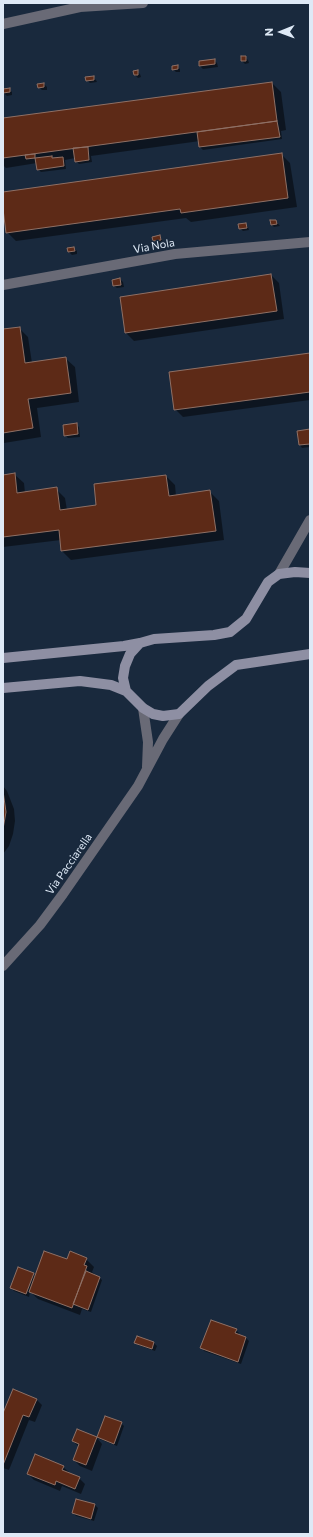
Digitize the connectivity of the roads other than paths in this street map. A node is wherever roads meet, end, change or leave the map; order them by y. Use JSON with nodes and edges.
{"nodes":[{"id":1,"x":143,"y":3,"type":"edge"},
{"id":2,"x":80,"y":5,"type":"edge"},
{"id":3,"x":3,"y":24,"type":"edge"},
{"id":4,"x":310,"y":242,"type":"edge"},
{"id":5,"x":3,"y":285,"type":"edge"},
{"id":6,"x":310,"y":520,"type":"edge"},
{"id":7,"x":310,"y":573,"type":"edge"},
{"id":8,"x":279,"y":574,"type":"junction"},
{"id":9,"x":140,"y":643,"type":"junction"},
{"id":10,"x":310,"y":654,"type":"edge"},
{"id":11,"x":3,"y":658,"type":"edge"},
{"id":12,"x":3,"y":688,"type":"edge"},
{"id":13,"x":126,"y":691,"type":"junction"},
{"id":14,"x":143,"y":708,"type":"junction"},
{"id":15,"x":179,"y":714,"type":"junction"},
{"id":16,"x":147,"y":769,"type":"junction"},
{"id":17,"x":3,"y":966,"type":"edge"}],
"edges":[{"from":1,"to":2,"type":"street"},
{"from":2,"to":3,"type":"street"},
{"from":4,"to":5,"type":"street","name":"Via Nola"},
{"from":6,"to":8,"type":"street"},
{"from":7,"to":8,"type":"main road"},
{"from":8,"to":9,"type":"main road"},
{"from":9,"to":11,"type":"main road"},
{"from":9,"to":13,"type":"main road"},
{"from":10,"to":15,"type":"main road"},
{"from":12,"to":13,"type":"main road"},
{"from":13,"to":14,"type":"main road"},
{"from":14,"to":15,"type":"main road"},
{"from":14,"to":16,"type":"street"},
{"from":15,"to":16,"type":"street","name":"Via Pacciarella"},
{"from":16,"to":17,"type":"street","name":"Via Pacciarella"}]}
